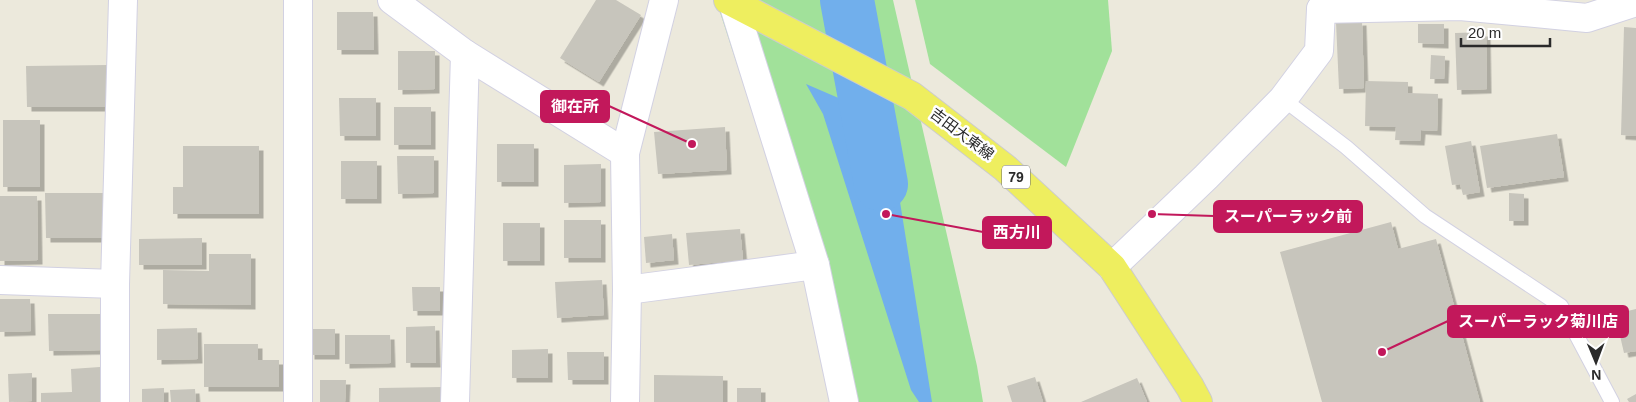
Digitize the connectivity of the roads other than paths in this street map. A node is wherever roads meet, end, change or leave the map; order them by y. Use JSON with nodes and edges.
{"nodes":[{"id":1,"x":123,"y":0,"type":"edge"},
{"id":2,"x":298,"y":0,"type":"edge"},
{"id":3,"x":392,"y":0,"type":"edge"},
{"id":4,"x":664,"y":0,"type":"edge"},
{"id":5,"x":731,"y":2,"type":"edge"},
{"id":6,"x":1636,"y":2,"type":"edge"},
{"id":7,"x":1324,"y":4,"type":"edge"},
{"id":8,"x":465,"y":54,"type":"junction"},
{"id":9,"x":1283,"y":99,"type":"junction"},
{"id":10,"x":625,"y":153,"type":"junction"},
{"id":11,"x":815,"y":265,"type":"junction"},
{"id":12,"x":1112,"y":267,"type":"junction"},
{"id":13,"x":0,"y":280,"type":"edge"},
{"id":14,"x":114,"y":284,"type":"junction"},
{"id":15,"x":627,"y":290,"type":"junction"},
{"id":16,"x":115,"y":402,"type":"edge"},
{"id":17,"x":298,"y":402,"type":"edge"},
{"id":18,"x":455,"y":402,"type":"edge"},
{"id":19,"x":625,"y":402,"type":"edge"},
{"id":20,"x":844,"y":402,"type":"edge"},
{"id":21,"x":1198,"y":402,"type":"edge"},
{"id":22,"x":1612,"y":402,"type":"edge"}],
"edges":[{"from":1,"to":14,"type":"street"},
{"from":2,"to":17,"type":"street"},
{"from":3,"to":8,"type":"street"},
{"from":4,"to":10,"type":"street"},
{"from":5,"to":11,"type":"street"},
{"from":5,"to":12,"type":"main road","name":"吉田大東線","number":"79"},
{"from":6,"to":7,"type":"street"},
{"from":7,"to":9,"type":"street"},
{"from":8,"to":10,"type":"street"},
{"from":8,"to":18,"type":"street"},
{"from":9,"to":12,"type":"street"},
{"from":9,"to":22,"type":"lane"},
{"from":10,"to":15,"type":"street"},
{"from":11,"to":15,"type":"street"},
{"from":11,"to":20,"type":"street"},
{"from":12,"to":21,"type":"main road","name":"吉田大東線","number":"79"},
{"from":13,"to":14,"type":"street"},
{"from":14,"to":16,"type":"street"},
{"from":15,"to":19,"type":"street"}]}
